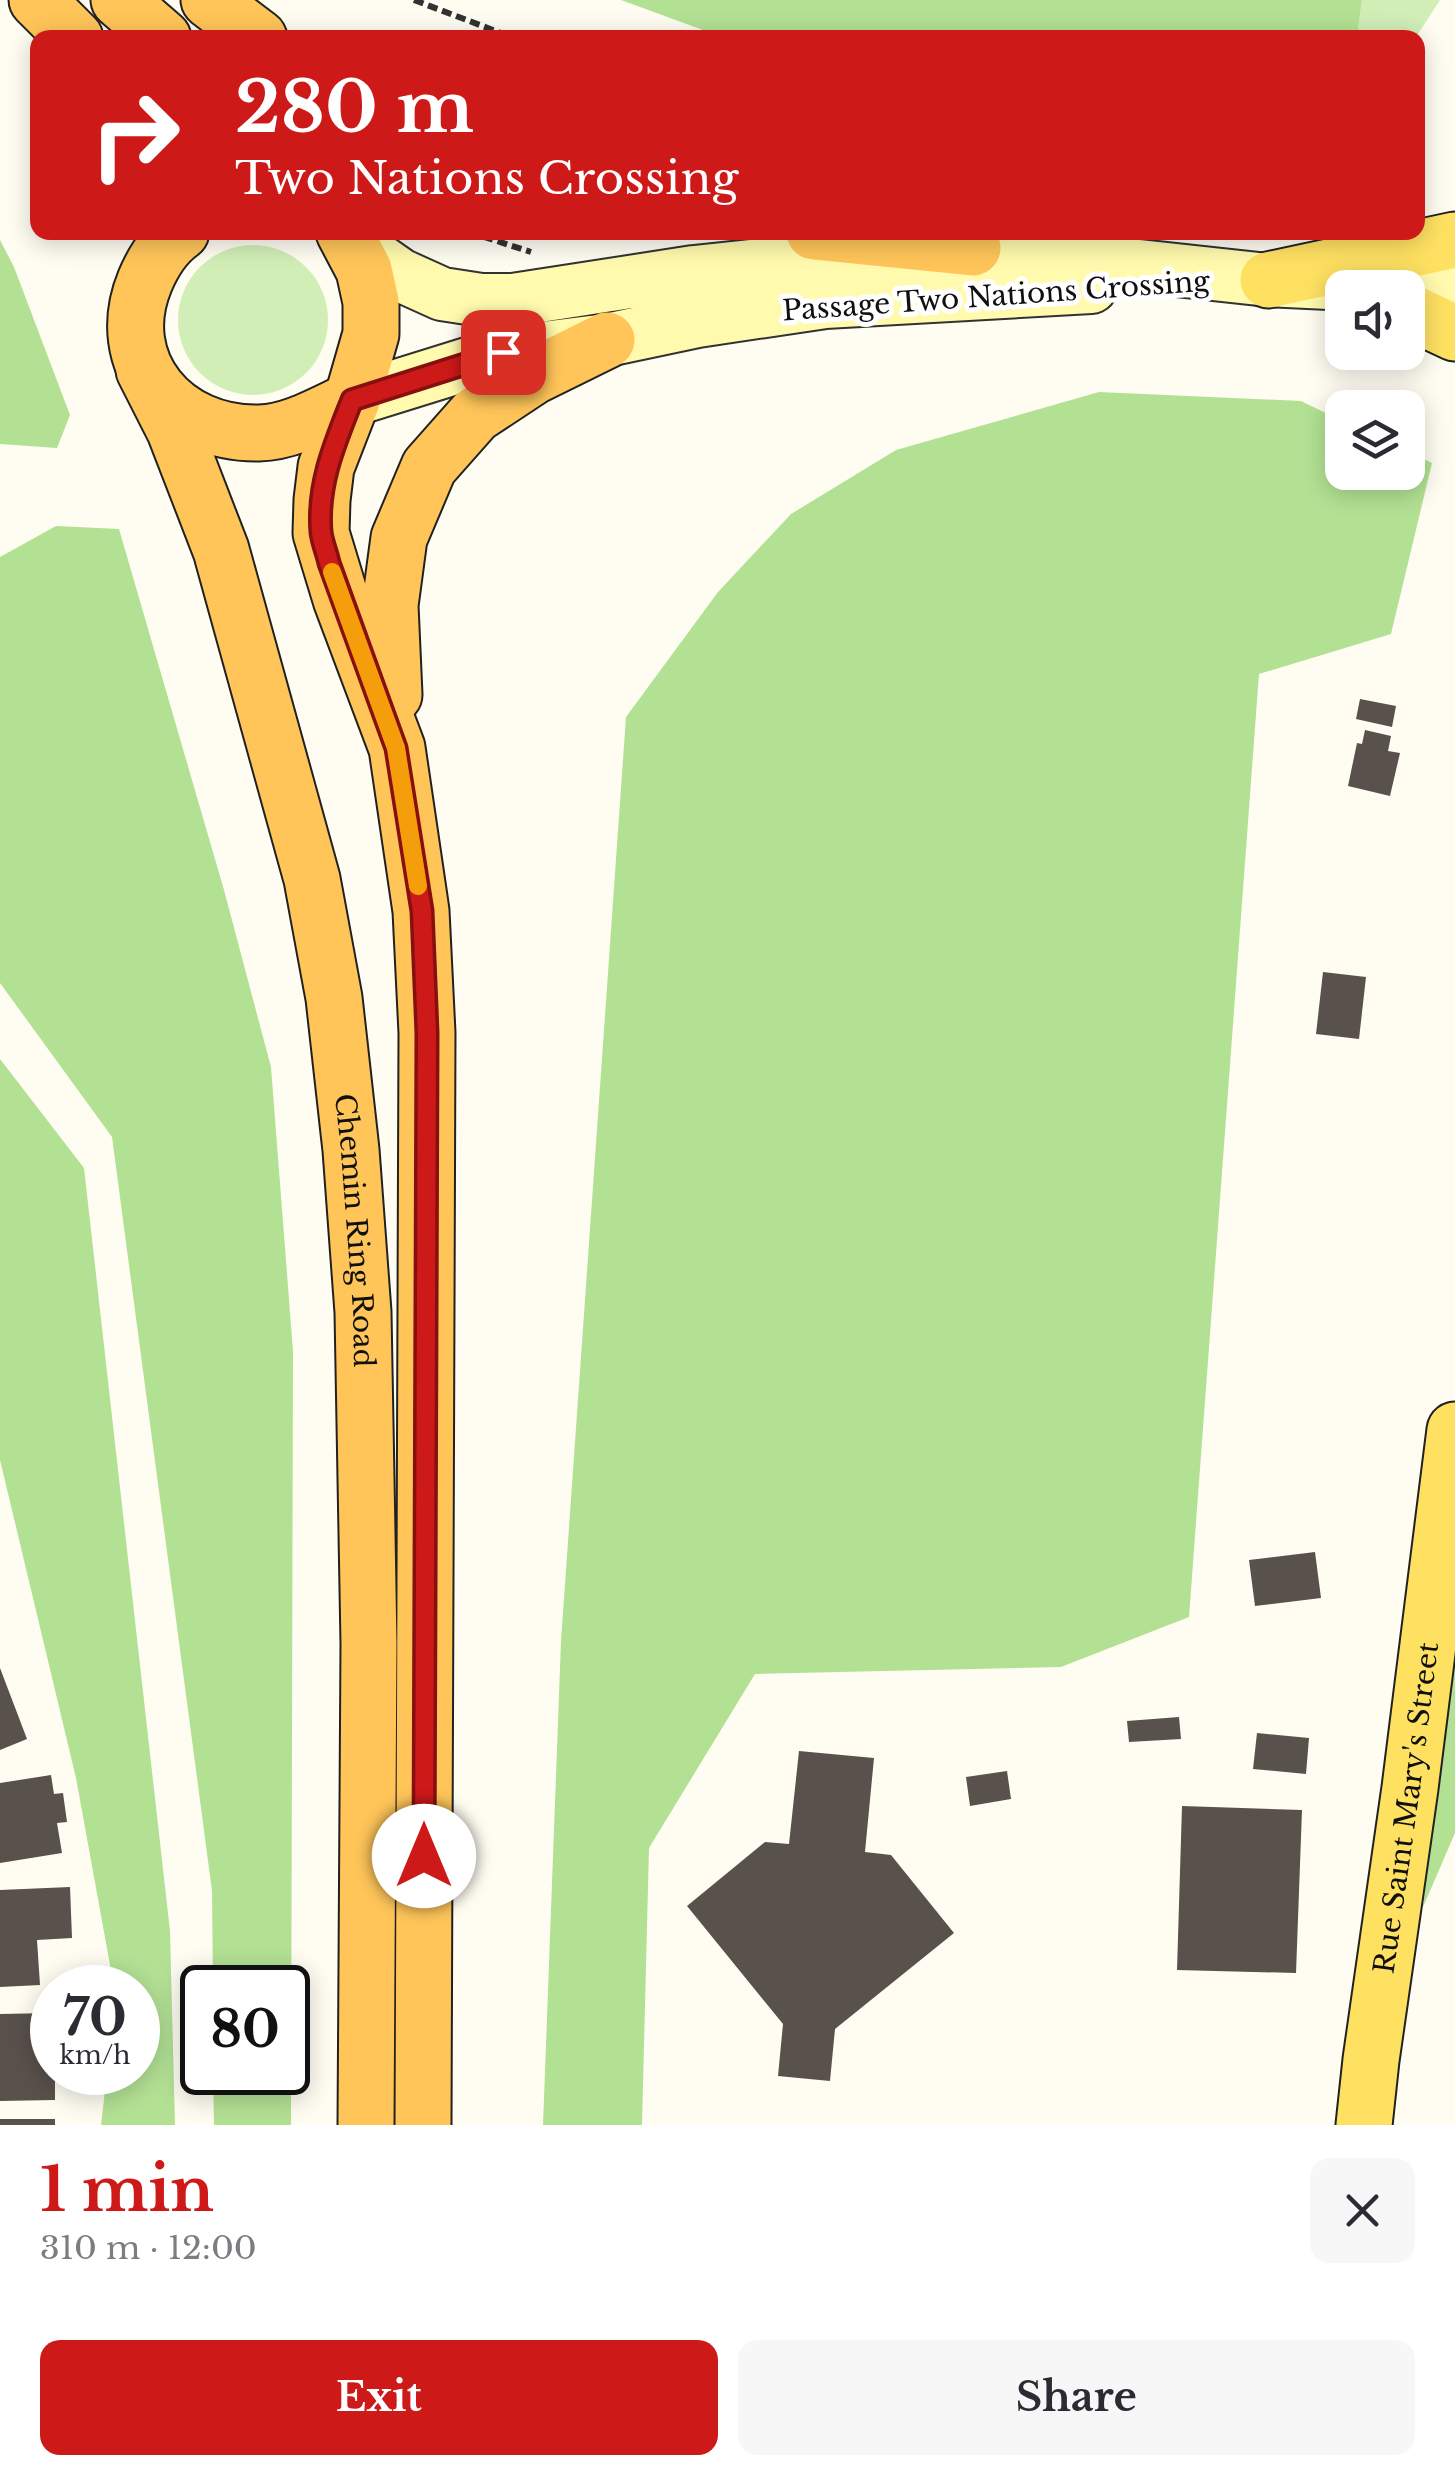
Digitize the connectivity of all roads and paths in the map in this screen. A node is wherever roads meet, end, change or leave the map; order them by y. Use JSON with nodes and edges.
{"nodes":[{"id":1,"x":36,"y":0,"type":"edge"},
{"id":2,"x":119,"y":0,"type":"edge"},
{"id":3,"x":208,"y":0,"type":"edge"},
{"id":4,"x":414,"y":0,"type":"edge"},
{"id":5,"x":67,"y":30,"type":"edge"},
{"id":6,"x":154,"y":30,"type":"edge"},
{"id":7,"x":248,"y":30,"type":"edge"},
{"id":8,"x":493,"y":30,"type":"edge"},
{"id":9,"x":142,"y":240,"type":"edge"},
{"id":10,"x":173,"y":240,"type":"edge"},
{"id":11,"x":346,"y":240,"type":"edge"},
{"id":12,"x":350,"y":240,"type":"edge"},
{"id":13,"x":894,"y":240,"type":"edge"},
{"id":14,"x":1455,"y":240,"type":"edge"},
{"id":15,"x":973,"y":248,"type":"junction"},
{"id":16,"x":1268,"y":280,"type":"junction"},
{"id":17,"x":1455,"y":289,"type":"edge"},
{"id":18,"x":1325,"y":292,"type":"edge"},
{"id":19,"x":138,"y":297,"type":"junction"},
{"id":20,"x":1425,"y":319,"type":"edge"},
{"id":21,"x":1455,"y":333,"type":"edge"},
{"id":22,"x":607,"y":340,"type":"junction"},
{"id":23,"x":144,"y":370,"type":"junction"},
{"id":24,"x":352,"y":400,"type":"junction"},
{"id":25,"x":396,"y":748,"type":"junction"},
{"id":26,"x":1455,"y":1430,"type":"edge"},
{"id":27,"x":366,"y":2125,"type":"edge"},
{"id":28,"x":423,"y":2125,"type":"edge"},
{"id":29,"x":1364,"y":2125,"type":"edge"}],
"edges":[{"from":1,"to":5,"type":"highway"},
{"from":2,"to":6,"type":"highway"},
{"from":3,"to":7,"type":"highway"},
{"from":4,"to":8,"type":"path"},
{"from":9,"to":19,"type":"highway"},
{"from":10,"to":19,"type":"highway"},
{"from":11,"to":24,"type":"highway"},
{"from":12,"to":15,"type":"main road","name":"Passage Two Nations Crossing"},
{"from":13,"to":15,"type":"highway"},
{"from":14,"to":16,"type":"main road"},
{"from":15,"to":16,"type":"main road","name":"Passage Two Nations Crossing"},
{"from":16,"to":17,"type":"main road","name":"Passage Two Nations Crossing"},
{"from":16,"to":18,"type":"main road"},
{"from":16,"to":22,"type":"main road","name":"Passage Two Nations Crossing"},
{"from":19,"to":23,"type":"highway"},
{"from":20,"to":21,"type":"main road"},
{"from":22,"to":24,"type":"main road","name":"Passage Two Nations Crossing"},
{"from":22,"to":25,"type":"highway"},
{"from":23,"to":24,"type":"highway"},
{"from":23,"to":27,"type":"highway","name":"Chemin Ring Road"},
{"from":24,"to":25,"type":"highway"},
{"from":25,"to":28,"type":"highway"},
{"from":26,"to":29,"type":"main road","name":"Rue Saint Mary's Street"}]}
